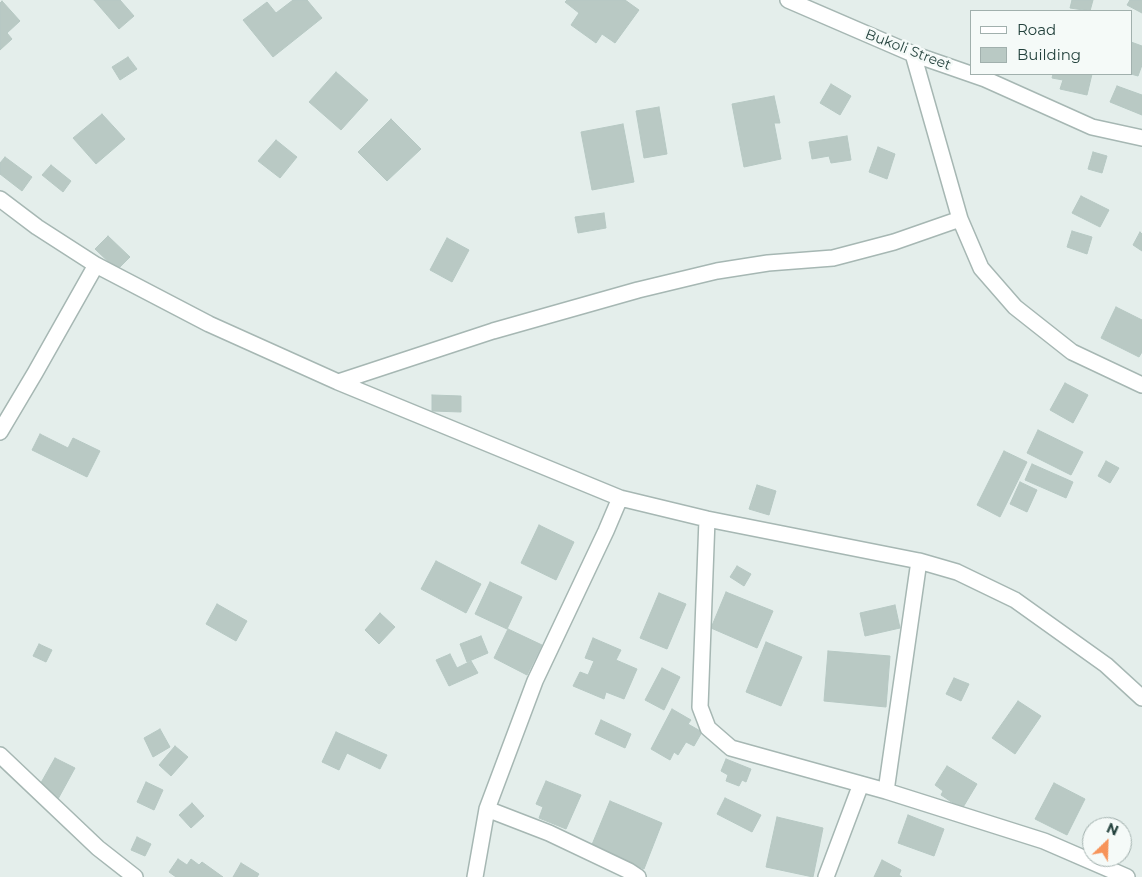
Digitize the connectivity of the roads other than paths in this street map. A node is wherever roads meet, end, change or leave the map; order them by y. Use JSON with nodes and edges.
{"nodes":[{"id":1,"x":788,"y":0,"type":"edge"},
{"id":2,"x":913,"y":54,"type":"junction"},
{"id":3,"x":970,"y":74,"type":"edge"},
{"id":4,"x":973,"y":75,"type":"edge"},
{"id":5,"x":1142,"y":138,"type":"edge"},
{"id":6,"x":0,"y":199,"type":"edge"},
{"id":7,"x":960,"y":218,"type":"junction"},
{"id":8,"x":96,"y":265,"type":"junction"},
{"id":9,"x":338,"y":382,"type":"junction"},
{"id":10,"x":1142,"y":385,"type":"edge"},
{"id":11,"x":0,"y":432,"type":"edge"},
{"id":12,"x":620,"y":498,"type":"junction"},
{"id":13,"x":707,"y":518,"type":"junction"},
{"id":14,"x":919,"y":561,"type":"junction"},
{"id":15,"x":1142,"y":698,"type":"edge"},
{"id":16,"x":0,"y":755,"type":"edge"},
{"id":17,"x":861,"y":784,"type":"junction"},
{"id":18,"x":886,"y":791,"type":"junction"},
{"id":19,"x":487,"y":808,"type":"junction"},
{"id":20,"x":135,"y":877,"type":"edge"},
{"id":21,"x":475,"y":877,"type":"edge"},
{"id":22,"x":638,"y":877,"type":"edge"},
{"id":23,"x":826,"y":877,"type":"edge"},
{"id":24,"x":1127,"y":877,"type":"edge"}],
"edges":[{"from":1,"to":2,"type":"street","name":"Bukoli Street"},
{"from":2,"to":3,"type":"street","name":"Bukoli Street"},
{"from":2,"to":7,"type":"street"},
{"from":4,"to":5,"type":"street","name":"Bukoli Street"},
{"from":6,"to":8,"type":"street"},
{"from":7,"to":9,"type":"street"},
{"from":7,"to":10,"type":"street"},
{"from":8,"to":9,"type":"street"},
{"from":8,"to":11,"type":"street"},
{"from":9,"to":12,"type":"street"},
{"from":12,"to":13,"type":"street"},
{"from":12,"to":19,"type":"street"},
{"from":13,"to":14,"type":"street"},
{"from":13,"to":17,"type":"street"},
{"from":14,"to":15,"type":"street"},
{"from":14,"to":18,"type":"street"},
{"from":16,"to":20,"type":"street"},
{"from":17,"to":18,"type":"street"},
{"from":17,"to":23,"type":"street"},
{"from":18,"to":24,"type":"street"},
{"from":19,"to":21,"type":"street"},
{"from":19,"to":22,"type":"street"}]}
